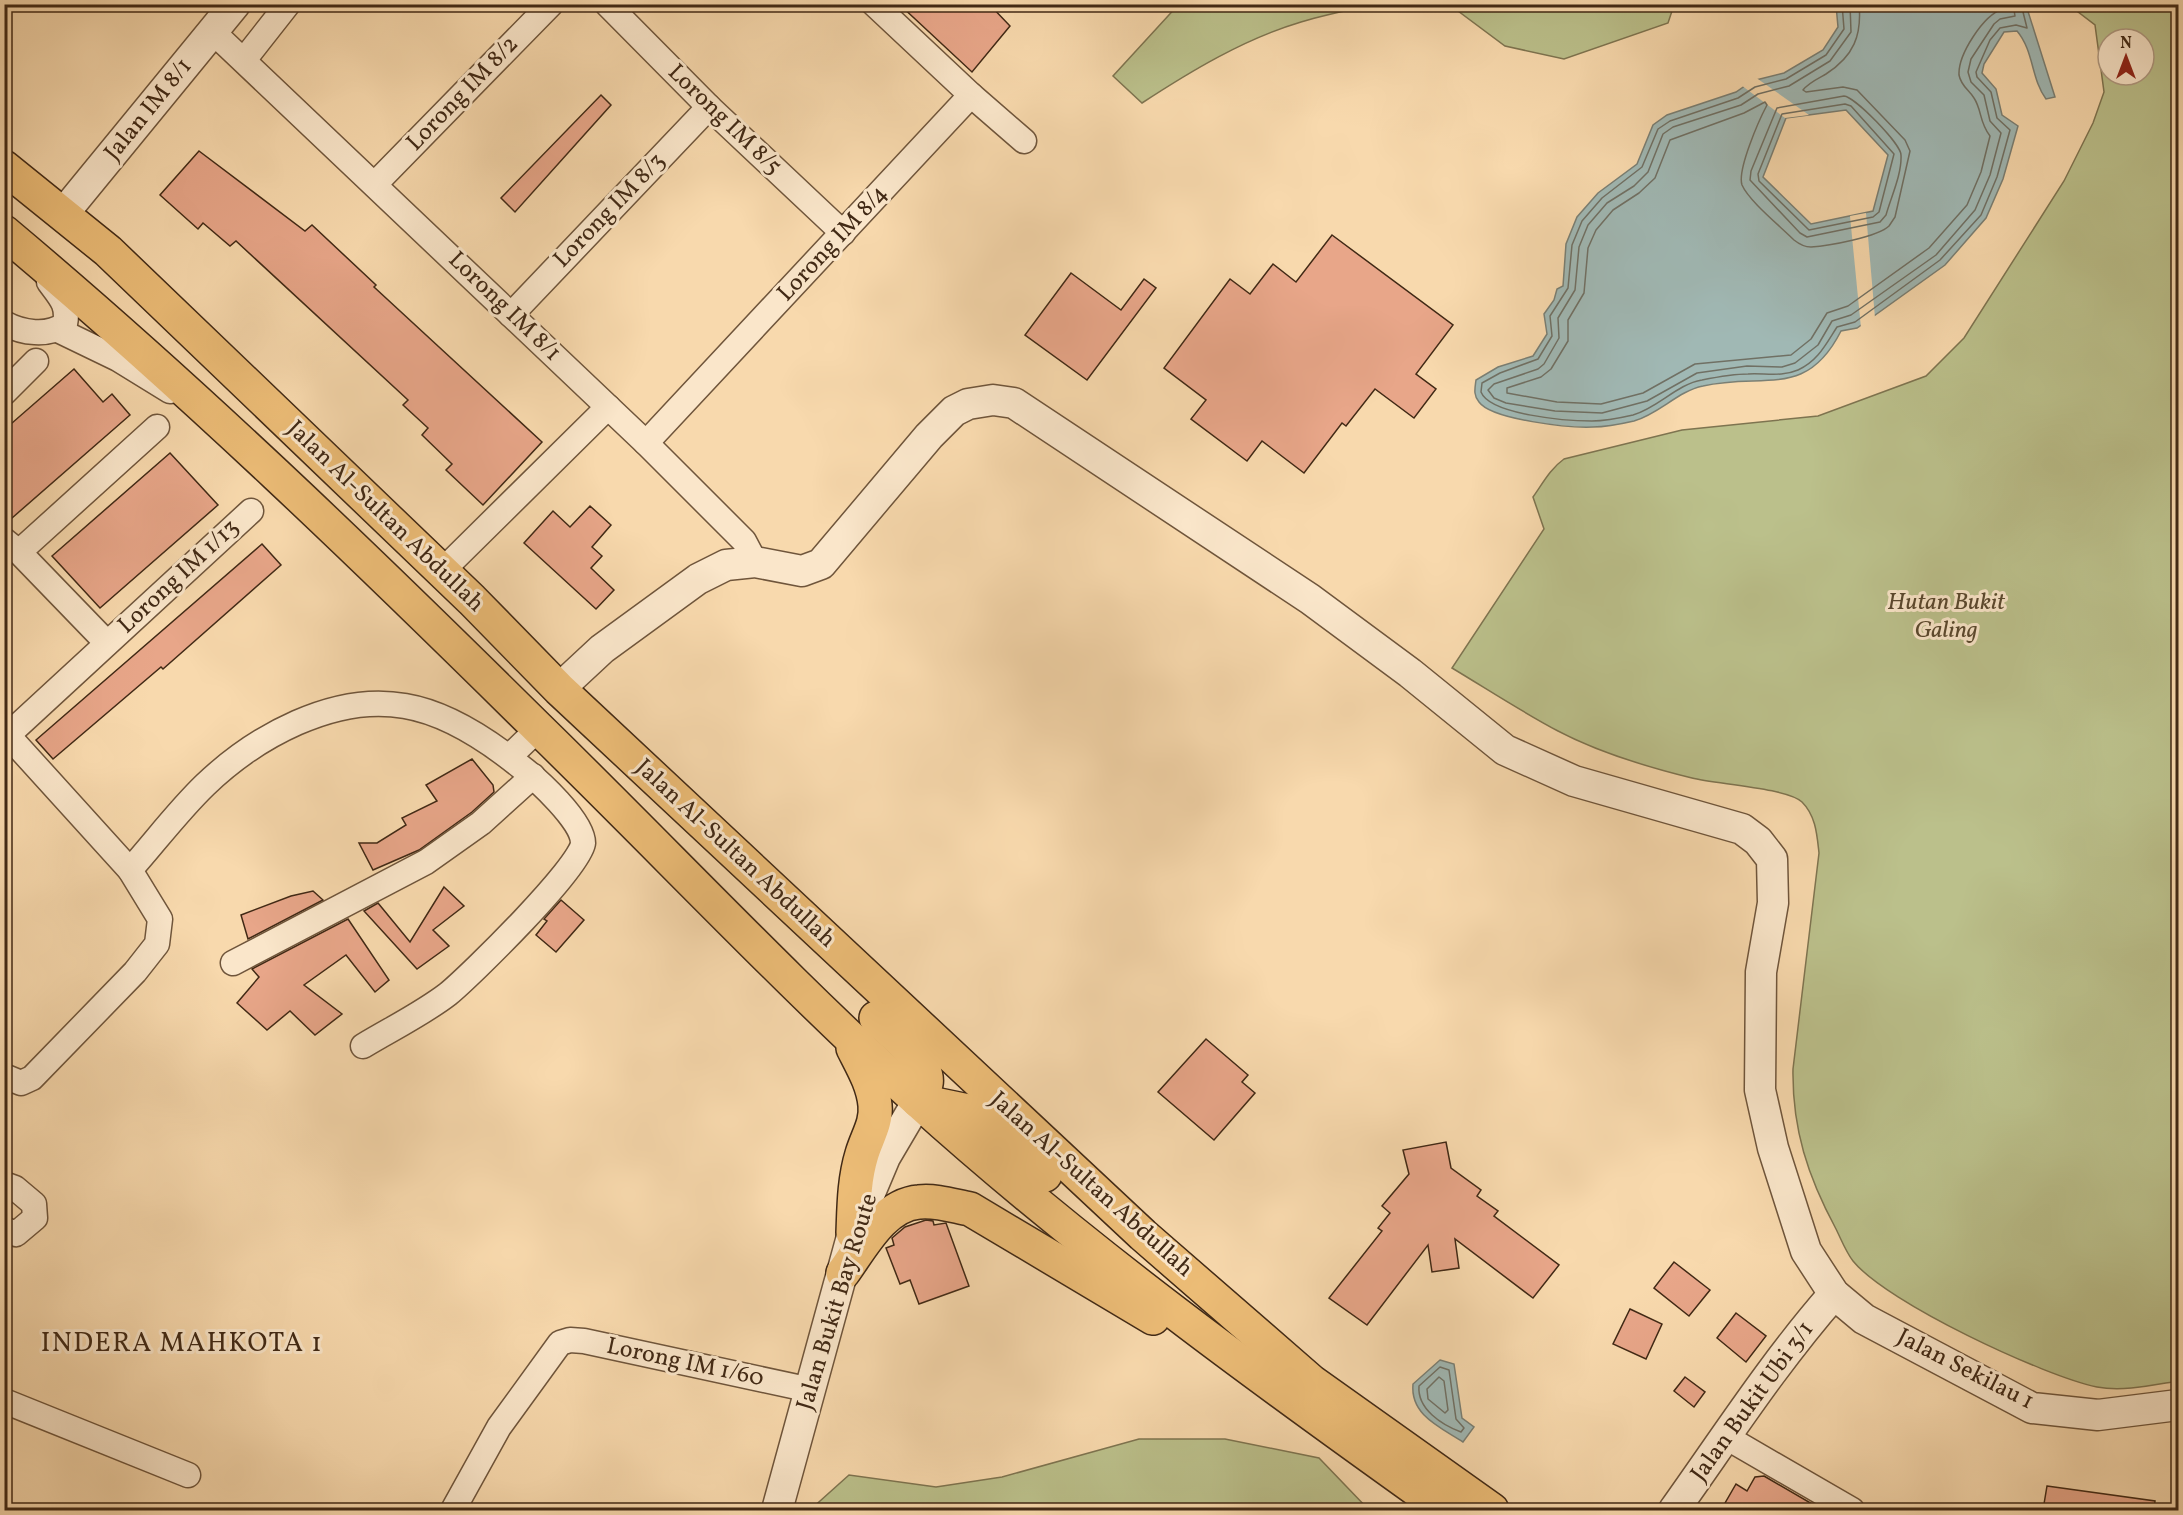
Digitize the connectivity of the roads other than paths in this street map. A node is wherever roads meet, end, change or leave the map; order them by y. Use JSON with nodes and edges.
{"nodes":[{"id":1,"x":235,"y":4,"type":"edge"},
{"id":2,"x":288,"y":4,"type":"edge"},
{"id":3,"x":550,"y":4,"type":"edge"},
{"id":4,"x":607,"y":4,"type":"edge"},
{"id":5,"x":874,"y":4,"type":"edge"},
{"id":6,"x":213,"y":32,"type":"junction"},
{"id":7,"x":244,"y":60,"type":"junction"},
{"id":8,"x":971,"y":95,"type":"junction"},
{"id":9,"x":709,"y":107,"type":"junction"},
{"id":10,"x":1024,"y":141,"type":"dead end"},
{"id":11,"x":4,"y":167,"type":"edge"},
{"id":12,"x":375,"y":184,"type":"junction"},
{"id":13,"x":63,"y":214,"type":"junction"},
{"id":14,"x":843,"y":233,"type":"junction"},
{"id":15,"x":16,"y":242,"type":"edge"},
{"id":16,"x":511,"y":315,"type":"junction"},
{"id":17,"x":4,"y":323,"type":"edge"},
{"id":18,"x":58,"y":330,"type":"junction"},
{"id":19,"x":36,"y":361,"type":"dead end"},
{"id":20,"x":4,"y":393,"type":"edge"},
{"id":21,"x":608,"y":407,"type":"junction"},
{"id":22,"x":223,"y":424,"type":"junction"},
{"id":23,"x":157,"y":427,"type":"dead end"},
{"id":24,"x":646,"y":443,"type":"junction"},
{"id":25,"x":251,"y":511,"type":"dead end"},
{"id":26,"x":12,"y":546,"type":"edge"},
{"id":27,"x":755,"y":562,"type":"junction"},
{"id":28,"x":441,"y":572,"type":"junction"},
{"id":29,"x":107,"y":643,"type":"junction"},
{"id":30,"x":559,"y":689,"type":"junction"},
{"id":31,"x":539,"y":728,"type":"junction"},
{"id":32,"x":7,"y":733,"type":"edge"},
{"id":33,"x":508,"y":757,"type":"junction"},
{"id":34,"x":533,"y":776,"type":"junction"},
{"id":35,"x":130,"y":870,"type":"junction"},
{"id":36,"x":233,"y":963,"type":"dead end"},
{"id":37,"x":844,"y":1030,"type":"junction"},
{"id":38,"x":363,"y":1046,"type":"dead end"},
{"id":39,"x":4,"y":1076,"type":"edge"},
{"id":40,"x":918,"y":1101,"type":"junction"},
{"id":41,"x":4,"y":1184,"type":"edge"},
{"id":42,"x":4,"y":1229,"type":"edge"},
{"id":43,"x":854,"y":1233,"type":"junction"},
{"id":44,"x":843,"y":1273,"type":"junction"},
{"id":45,"x":1834,"y":1294,"type":"junction"},
{"id":46,"x":811,"y":1390,"type":"junction"},
{"id":47,"x":1307,"y":1395,"type":"junction"},
{"id":48,"x":4,"y":1401,"type":"edge"},
{"id":49,"x":2178,"y":1405,"type":"edge"},
{"id":50,"x":1726,"y":1437,"type":"junction"},
{"id":51,"x":188,"y":1475,"type":"dead end"},
{"id":52,"x":453,"y":1510,"type":"edge"},
{"id":53,"x":777,"y":1510,"type":"edge"},
{"id":54,"x":1445,"y":1510,"type":"edge"},
{"id":55,"x":1492,"y":1510,"type":"edge"},
{"id":56,"x":1674,"y":1510,"type":"edge"},
{"id":57,"x":1852,"y":1510,"type":"edge"}],
"edges":[{"from":1,"to":6,"type":"street","name":"Jalan IM 8/1"},
{"from":2,"to":7,"type":"street"},
{"from":3,"to":12,"type":"street","name":"Lorong IM 8/2"},
{"from":4,"to":9,"type":"street","name":"Lorong IM 8/5"},
{"from":5,"to":8,"type":"street"},
{"from":6,"to":7,"type":"street","name":"Lorong IM 8/1"},
{"from":6,"to":13,"type":"street","name":"Jalan IM 8/1"},
{"from":7,"to":12,"type":"street","name":"Lorong IM 8/1"},
{"from":8,"to":10,"type":"street"},
{"from":8,"to":14,"type":"street","name":"Lorong IM 8/4"},
{"from":9,"to":14,"type":"street","name":"Lorong IM 8/5"},
{"from":9,"to":16,"type":"street","name":"Lorong IM 8/3"},
{"from":11,"to":13,"type":"main road","name":"Jalan Al-Sultan Abdullah"},
{"from":12,"to":16,"type":"street","name":"Lorong IM 8/1"},
{"from":13,"to":28,"type":"main road","name":"Jalan Al-Sultan Abdullah"},
{"from":14,"to":24,"type":"street","name":"Lorong IM 8/4"},
{"from":15,"to":18,"type":"street"},
{"from":15,"to":22,"type":"main road","name":"Jalan Al-Sultan Abdullah"},
{"from":16,"to":21,"type":"street","name":"Lorong IM 8/1"},
{"from":17,"to":18,"type":"street"},
{"from":18,"to":22,"type":"street"},
{"from":19,"to":20,"type":"street"},
{"from":21,"to":24,"type":"street","name":"Lorong IM 8/1"},
{"from":21,"to":28,"type":"street"},
{"from":22,"to":31,"type":"main road","name":"Jalan Al-Sultan Abdullah"},
{"from":23,"to":26,"type":"street"},
{"from":24,"to":27,"type":"street","name":"Lorong IM 8/1"},
{"from":25,"to":29,"type":"street","name":"Lorong IM 1/13"},
{"from":26,"to":29,"type":"street"},
{"from":27,"to":30,"type":"street","name":"Jalan Sekilau 1"},
{"from":27,"to":45,"type":"street","name":"Jalan Sekilau 1"},
{"from":28,"to":30,"type":"main road","name":"Jalan Al-Sultan Abdullah"},
{"from":29,"to":32,"type":"street","name":"Lorong IM 1/13"},
{"from":30,"to":40,"type":"main road"},
{"from":30,"to":47,"type":"main road","name":"Jalan Al-Sultan Abdullah"},
{"from":31,"to":33,"type":"street"},
{"from":31,"to":37,"type":"main road","name":"Jalan Al-Sultan Abdullah"},
{"from":32,"to":35,"type":"street"},
{"from":33,"to":34,"type":"street"},
{"from":33,"to":35,"type":"street"},
{"from":34,"to":36,"type":"street"},
{"from":34,"to":38,"type":"street"},
{"from":35,"to":39,"type":"street"},
{"from":37,"to":40,"type":"main road","name":"Jalan Al-Sultan Abdullah"},
{"from":37,"to":43,"type":"main road"},
{"from":40,"to":43,"type":"street","name":"Jalan Bukit Bay Route"},
{"from":40,"to":47,"type":"main road"},
{"from":41,"to":42,"type":"street"},
{"from":43,"to":44,"type":"street","name":"Jalan Bukit Bay Route"},
{"from":44,"to":46,"type":"street","name":"Jalan Bukit Bay Route"},
{"from":44,"to":47,"type":"main road"},
{"from":45,"to":49,"type":"street","name":"Jalan Sekilau 1"},
{"from":45,"to":50,"type":"street","name":"Jalan Bukit Ubi 3/1"},
{"from":46,"to":52,"type":"street","name":"Lorong IM 1/60"},
{"from":46,"to":53,"type":"street","name":"Jalan Bukit Bay Route"},
{"from":47,"to":54,"type":"main road","name":"Jalan Al-Sultan Abdullah"},
{"from":47,"to":55,"type":"main road","name":"Jalan Al-Sultan Abdullah"},
{"from":48,"to":51,"type":"street"},
{"from":50,"to":56,"type":"street","name":"Jalan Bukit Ubi 3/1"},
{"from":50,"to":57,"type":"street"}]}
